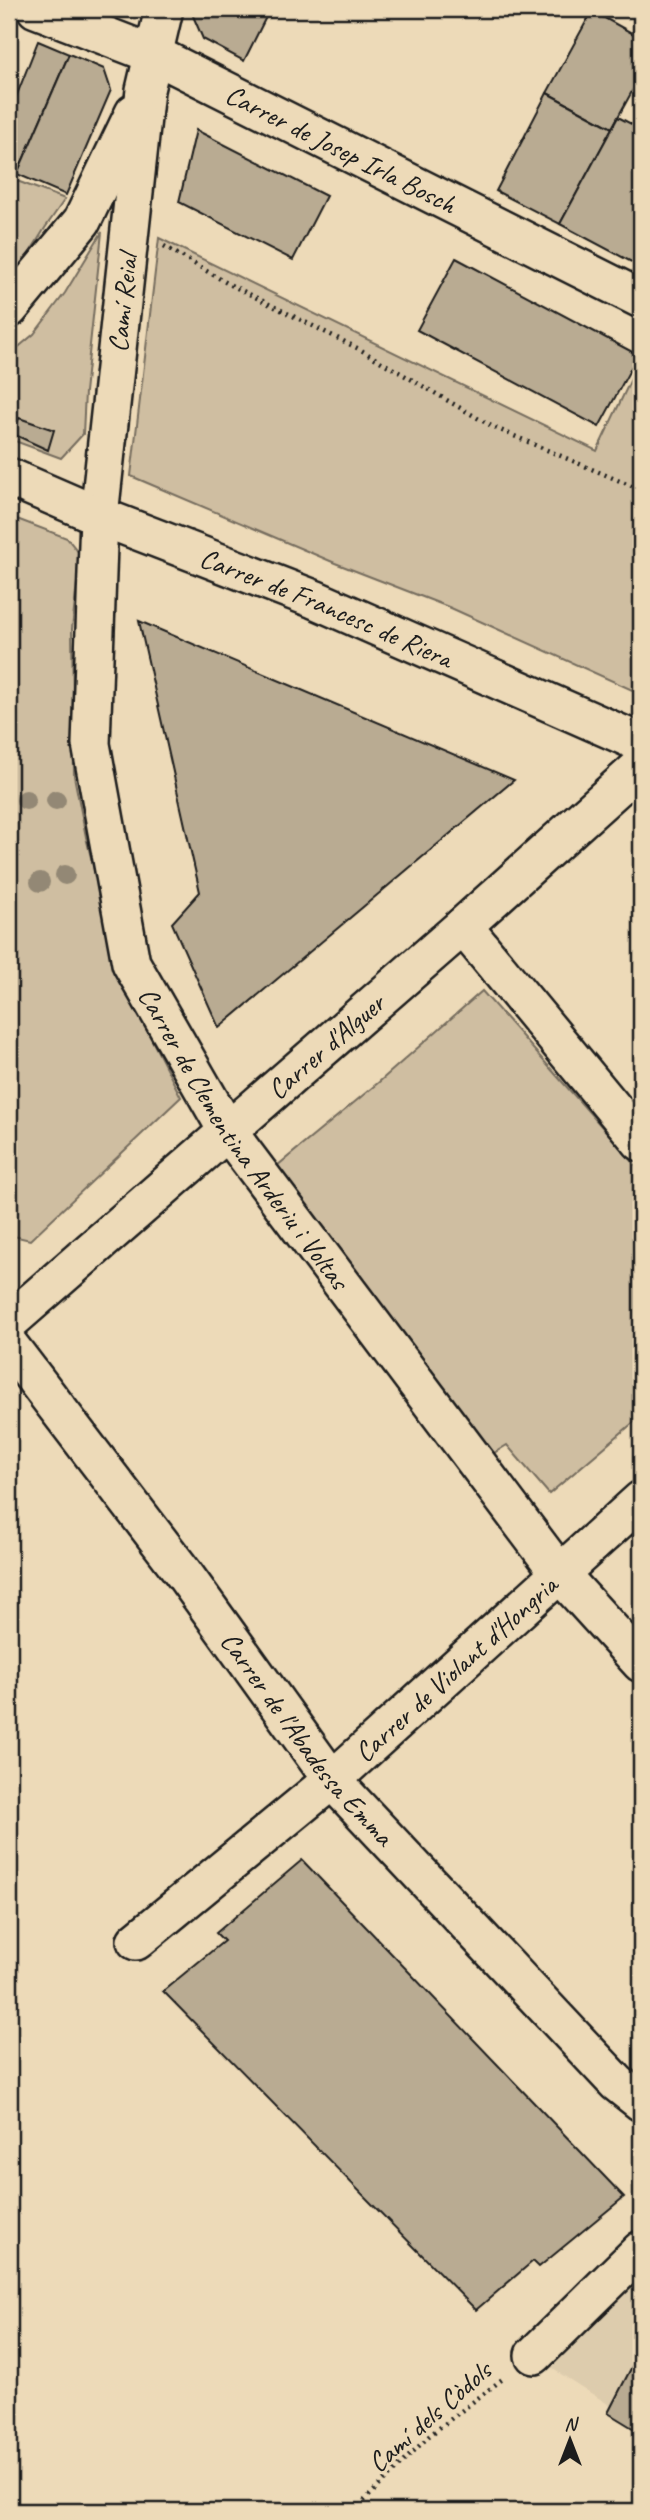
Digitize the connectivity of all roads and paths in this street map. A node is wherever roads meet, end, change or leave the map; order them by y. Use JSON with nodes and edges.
{"nodes":[{"id":1,"x":36,"y":9,"type":"edge"},
{"id":2,"x":164,"y":9,"type":"edge"},
{"id":3,"x":150,"y":73,"type":"junction"},
{"id":4,"x":130,"y":227,"type":"junction"},
{"id":5,"x":641,"y":299,"type":"edge"},
{"id":6,"x":9,"y":309,"type":"edge"},
{"id":7,"x":9,"y":477,"type":"edge"},
{"id":8,"x":641,"y":490,"type":"edge"},
{"id":9,"x":99,"y":516,"type":"junction"},
{"id":10,"x":641,"y":743,"type":"edge"},
{"id":11,"x":641,"y":766,"type":"edge"},
{"id":12,"x":463,"y":926,"type":"junction"},
{"id":13,"x":228,"y":1132,"type":"junction"},
{"id":14,"x":641,"y":1142,"type":"edge"},
{"id":15,"x":9,"y":1322,"type":"edge"},
{"id":16,"x":9,"y":1345,"type":"edge"},
{"id":17,"x":641,"y":1500,"type":"edge"},
{"id":18,"x":560,"y":1574,"type":"junction"},
{"id":19,"x":641,"y":1663,"type":"edge"},
{"id":20,"x":332,"y":1780,"type":"junction"},
{"id":21,"x":136,"y":1941,"type":"dead end"},
{"id":22,"x":641,"y":2102,"type":"edge"},
{"id":23,"x":641,"y":2250,"type":"edge"},
{"id":24,"x":534,"y":2355,"type":"joint"},
{"id":25,"x":354,"y":2511,"type":"edge"}],
"edges":[{"from":1,"to":3,"type":"street","name":"Carrer de Josep Irla Bosch"},
{"from":2,"to":3,"type":"street","name":"Camí Reial"},
{"from":3,"to":4,"type":"street","name":"Camí Reial"},
{"from":3,"to":5,"type":"street","name":"Carrer de Josep Irla Bosch"},
{"from":3,"to":6,"type":"street","name":"Camí Reial"},
{"from":4,"to":8,"type":"path"},
{"from":4,"to":9,"type":"street","name":"Camí Reial"},
{"from":7,"to":9,"type":"street","name":"Carrer de Francesc de Riera"},
{"from":9,"to":10,"type":"street","name":"Carrer de Francesc de Riera"},
{"from":9,"to":13,"type":"street","name":"Carrer de Clementina Arderiu i Voltas"},
{"from":11,"to":12,"type":"street","name":"Carrer d'Alguer"},
{"from":12,"to":13,"type":"street","name":"Carrer d'Alguer"},
{"from":12,"to":14,"type":"street"},
{"from":13,"to":15,"type":"street","name":"Carrer d'Alguer"},
{"from":13,"to":18,"type":"street","name":"Carrer de Clementina Arderiu i Voltas"},
{"from":16,"to":20,"type":"street","name":"Carrer de l'Abadessa Emma"},
{"from":17,"to":18,"type":"street","name":"Carrer de Violant d'Hongria"},
{"from":18,"to":19,"type":"street","name":"Carrer de Clementina Arderiu i Voltas"},
{"from":18,"to":20,"type":"street","name":"Carrer de Violant d'Hongria"},
{"from":20,"to":21,"type":"street","name":"Carrer de Violant d'Hongria"},
{"from":20,"to":22,"type":"street","name":"Carrer de l'Abadessa Emma"},
{"from":23,"to":24,"type":"street"},
{"from":24,"to":25,"type":"path","name":"Camí dels Còdols"}]}
